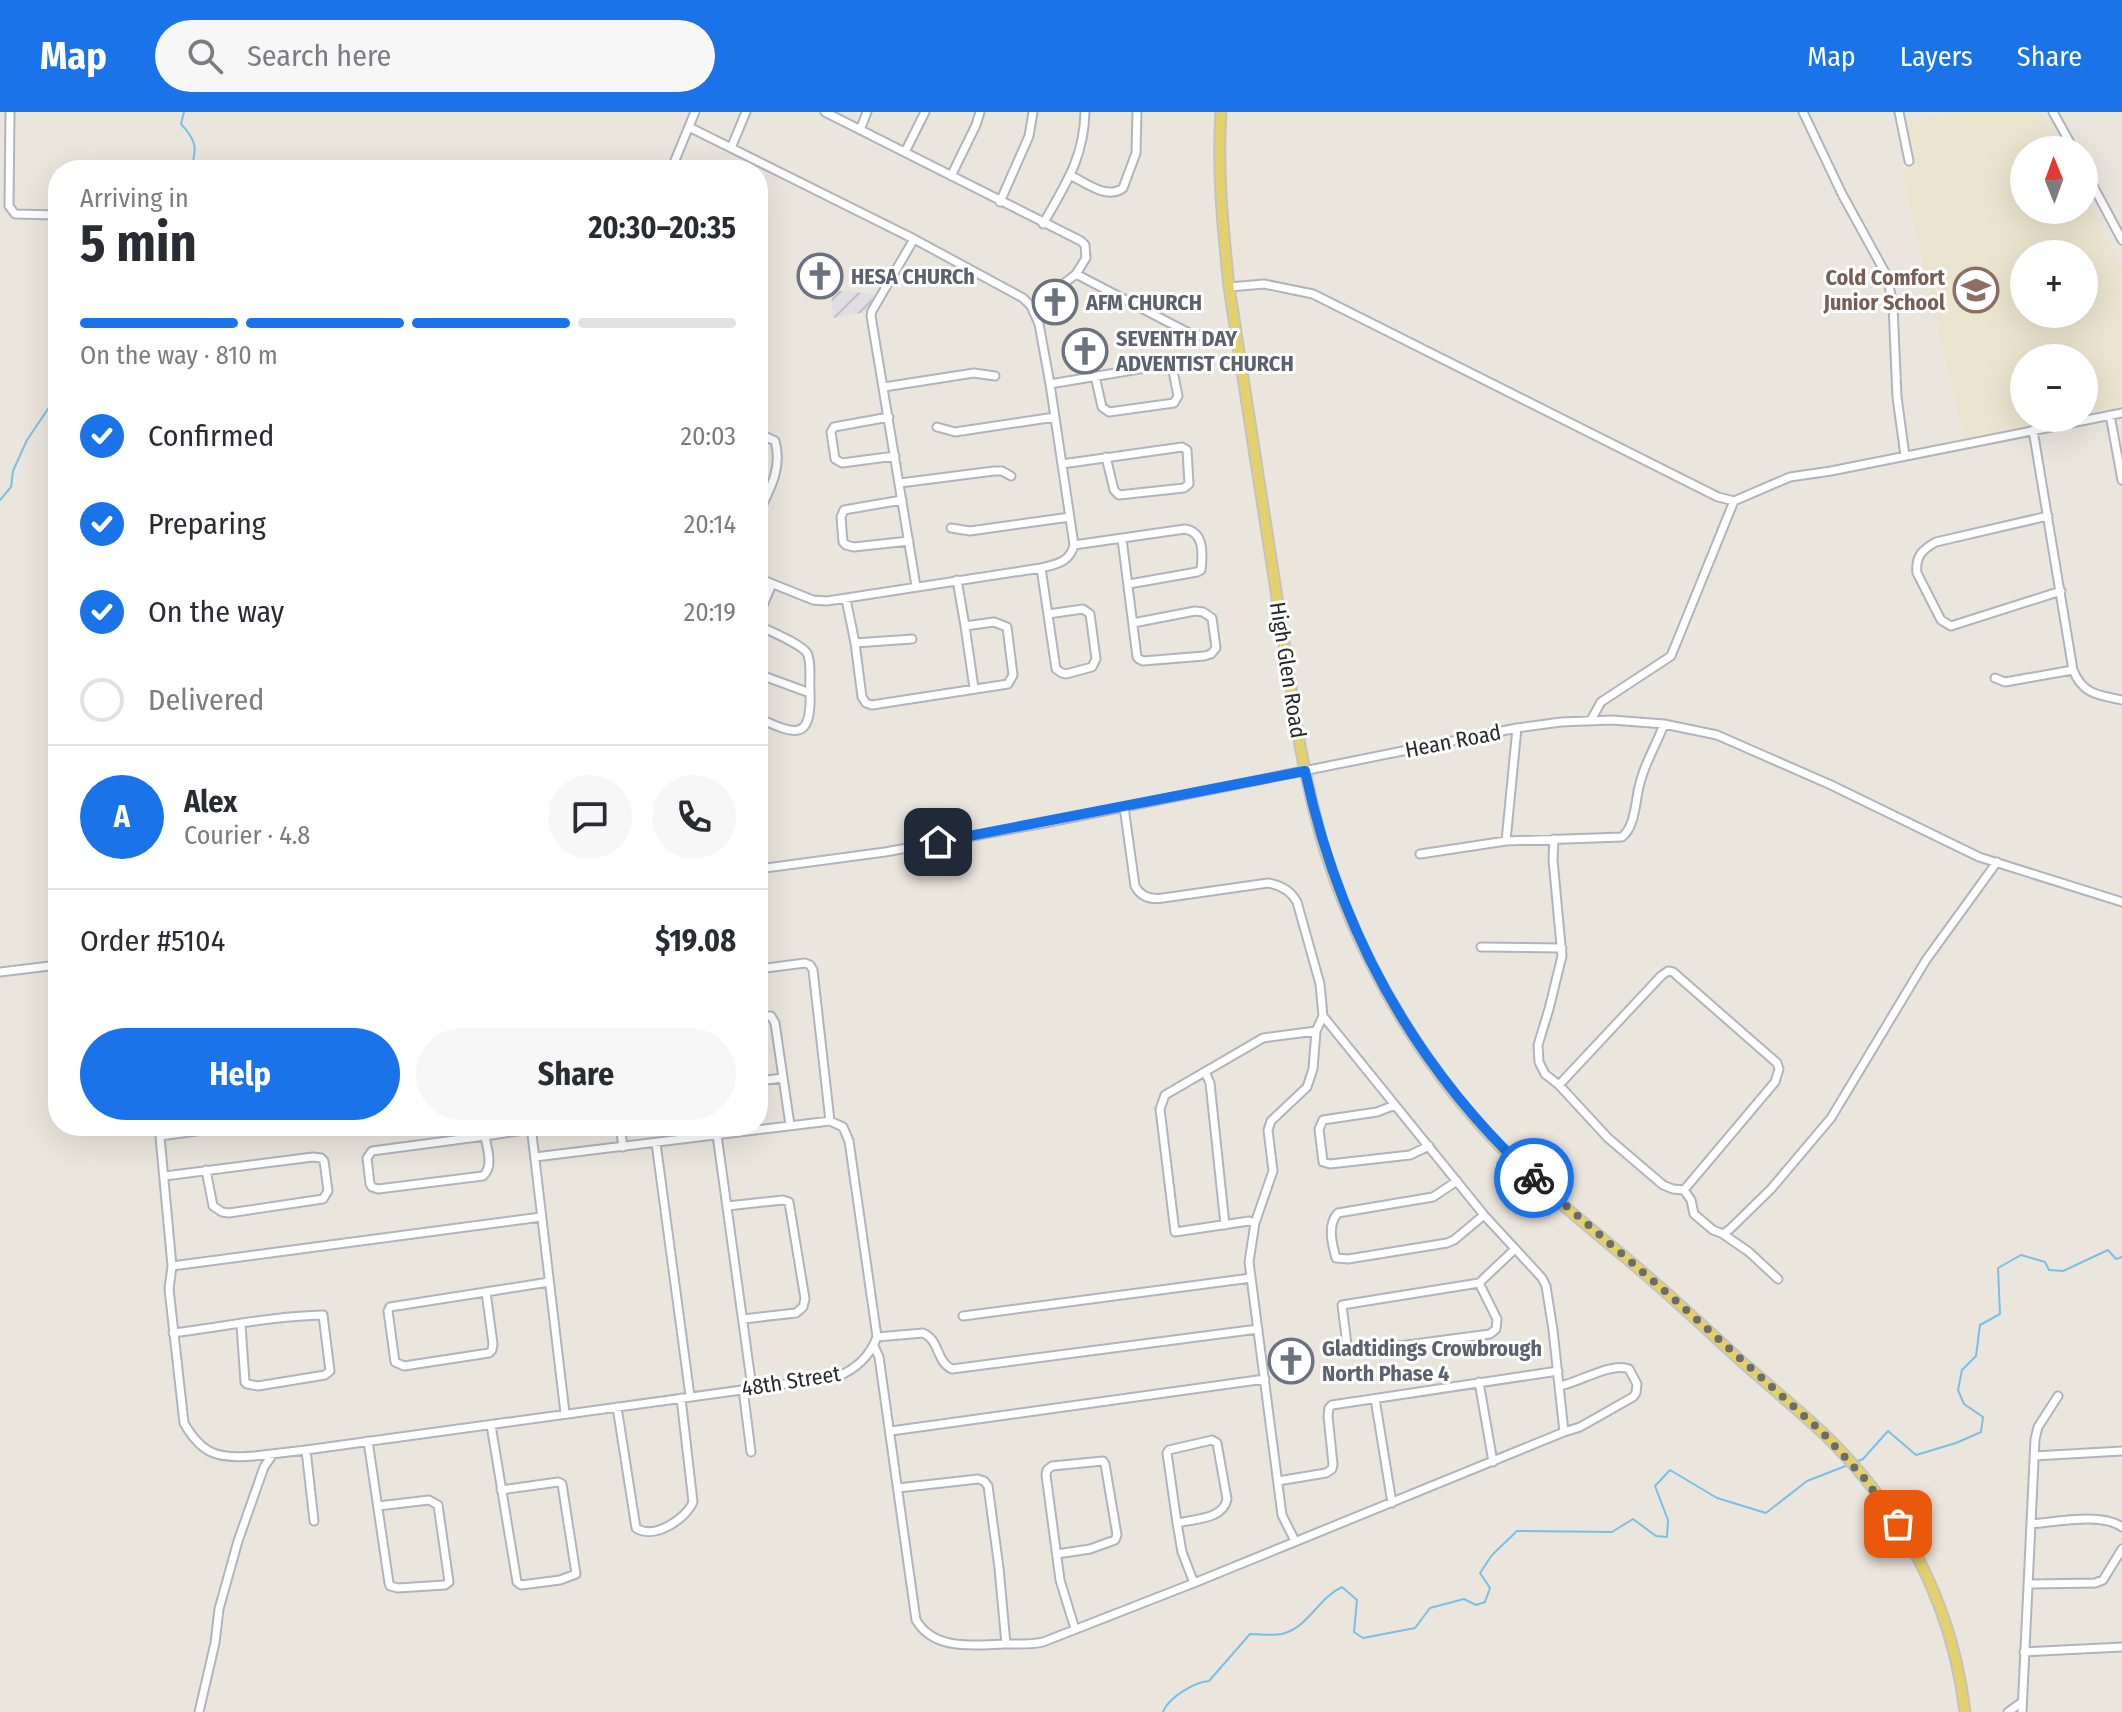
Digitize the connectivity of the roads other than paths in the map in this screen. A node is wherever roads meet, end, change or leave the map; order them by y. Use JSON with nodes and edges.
{"nodes":[{"id":1,"x":10,"y":112,"type":"edge"},
{"id":2,"x":695,"y":112,"type":"edge"},
{"id":3,"x":746,"y":112,"type":"edge"},
{"id":4,"x":825,"y":112,"type":"edge"},
{"id":5,"x":867,"y":112,"type":"edge"},
{"id":6,"x":925,"y":112,"type":"edge"},
{"id":7,"x":980,"y":112,"type":"edge"},
{"id":8,"x":1033,"y":112,"type":"edge"},
{"id":9,"x":1085,"y":112,"type":"edge"},
{"id":10,"x":1137,"y":112,"type":"edge"},
{"id":11,"x":1221,"y":112,"type":"edge"},
{"id":12,"x":1803,"y":112,"type":"edge"},
{"id":13,"x":1899,"y":112,"type":"edge"},
{"id":14,"x":2053,"y":112,"type":"edge"},
{"id":15,"x":689,"y":127,"type":"junction"},
{"id":16,"x":860,"y":130,"type":"junction"},
{"id":17,"x":2066,"y":136,"type":"edge"},
{"id":18,"x":731,"y":148,"type":"junction"},
{"id":19,"x":905,"y":152,"type":"junction"},
{"id":20,"x":675,"y":160,"type":"edge"},
{"id":21,"x":755,"y":160,"type":"edge"},
{"id":22,"x":1909,"y":161,"type":"dead end"},
{"id":23,"x":768,"y":166,"type":"edge"},
{"id":24,"x":1070,"y":175,"type":"junction"},
{"id":25,"x":951,"y":176,"type":"junction"},
{"id":26,"x":2098,"y":195,"type":"edge"},
{"id":27,"x":1000,"y":202,"type":"junction"},
{"id":28,"x":48,"y":215,"type":"edge"},
{"id":29,"x":1043,"y":224,"type":"junction"},
{"id":30,"x":914,"y":239,"type":"junction"},
{"id":31,"x":2122,"y":240,"type":"edge"},
{"id":32,"x":1076,"y":274,"type":"junction"},
{"id":33,"x":1229,"y":287,"type":"junction"},
{"id":34,"x":1031,"y":306,"type":"junction"},
{"id":35,"x":1236,"y":340,"type":"junction"},
{"id":36,"x":995,"y":376,"type":"dead end"},
{"id":37,"x":1095,"y":376,"type":"junction"},
{"id":38,"x":1050,"y":384,"type":"junction"},
{"id":39,"x":884,"y":387,"type":"junction"},
{"id":40,"x":2122,"y":413,"type":"edge"},
{"id":41,"x":2110,"y":415,"type":"junction"},
{"id":42,"x":889,"y":417,"type":"junction"},
{"id":43,"x":1055,"y":417,"type":"junction"},
{"id":44,"x":2098,"y":417,"type":"edge"},
{"id":45,"x":937,"y":427,"type":"dead end"},
{"id":46,"x":2023,"y":432,"type":"edge"},
{"id":47,"x":2033,"y":432,"type":"edge"},
{"id":48,"x":768,"y":438,"type":"edge"},
{"id":49,"x":895,"y":456,"type":"junction"},
{"id":50,"x":1905,"y":456,"type":"junction"},
{"id":51,"x":1106,"y":457,"type":"junction"},
{"id":52,"x":1062,"y":464,"type":"junction"},
{"id":53,"x":1011,"y":476,"type":"dead end"},
{"id":54,"x":2122,"y":480,"type":"edge"},
{"id":55,"x":900,"y":483,"type":"junction"},
{"id":56,"x":768,"y":492,"type":"edge"},
{"id":57,"x":902,"y":500,"type":"junction"},
{"id":58,"x":1734,"y":501,"type":"junction"},
{"id":59,"x":2048,"y":516,"type":"junction"},
{"id":60,"x":1070,"y":517,"type":"junction"},
{"id":61,"x":951,"y":528,"type":"dead end"},
{"id":62,"x":1122,"y":539,"type":"junction"},
{"id":63,"x":909,"y":541,"type":"junction"},
{"id":64,"x":1074,"y":545,"type":"junction"},
{"id":65,"x":1041,"y":568,"type":"junction"},
{"id":66,"x":957,"y":580,"type":"junction"},
{"id":67,"x":768,"y":582,"type":"edge"},
{"id":68,"x":772,"y":584,"type":"junction"},
{"id":69,"x":1129,"y":584,"type":"junction"},
{"id":70,"x":916,"y":586,"type":"junction"},
{"id":71,"x":2061,"y":591,"type":"junction"},
{"id":72,"x":768,"y":593,"type":"edge"},
{"id":73,"x":846,"y":599,"type":"junction"},
{"id":74,"x":1048,"y":614,"type":"junction"},
{"id":75,"x":1133,"y":623,"type":"junction"},
{"id":76,"x":965,"y":626,"type":"junction"},
{"id":77,"x":768,"y":631,"type":"edge"},
{"id":78,"x":912,"y":639,"type":"dead end"},
{"id":79,"x":855,"y":643,"type":"junction"},
{"id":80,"x":2073,"y":670,"type":"junction"},
{"id":81,"x":768,"y":678,"type":"edge"},
{"id":82,"x":1995,"y":678,"type":"dead end"},
{"id":83,"x":974,"y":688,"type":"junction"},
{"id":84,"x":810,"y":693,"type":"junction"},
{"id":85,"x":2122,"y":700,"type":"edge"},
{"id":86,"x":1591,"y":720,"type":"junction"},
{"id":87,"x":768,"y":722,"type":"edge"},
{"id":88,"x":1664,"y":724,"type":"junction"},
{"id":89,"x":1517,"y":728,"type":"junction"},
{"id":90,"x":1305,"y":771,"type":"junction"},
{"id":91,"x":1124,"y":807,"type":"junction"},
{"id":92,"x":1554,"y":839,"type":"junction"},
{"id":93,"x":1506,"y":841,"type":"junction"},
{"id":94,"x":1420,"y":854,"type":"dead end"},
{"id":95,"x":1997,"y":862,"type":"junction"},
{"id":96,"x":768,"y":868,"type":"edge"},
{"id":97,"x":2122,"y":902,"type":"edge"},
{"id":98,"x":1481,"y":947,"type":"dead end"},
{"id":99,"x":1562,"y":948,"type":"junction"},
{"id":100,"x":48,"y":966,"type":"edge"},
{"id":101,"x":768,"y":968,"type":"edge"},
{"id":102,"x":0,"y":972,"type":"edge"},
{"id":103,"x":768,"y":1016,"type":"edge"},
{"id":104,"x":1323,"y":1016,"type":"junction"},
{"id":105,"x":1316,"y":1031,"type":"junction"},
{"id":106,"x":1205,"y":1072,"type":"junction"},
{"id":107,"x":783,"y":1078,"type":"junction"},
{"id":108,"x":768,"y":1080,"type":"edge"},
{"id":109,"x":1559,"y":1085,"type":"junction"},
{"id":110,"x":1395,"y":1105,"type":"junction"},
{"id":111,"x":830,"y":1121,"type":"junction"},
{"id":112,"x":790,"y":1125,"type":"junction"},
{"id":113,"x":768,"y":1128,"type":"edge"},
{"id":114,"x":160,"y":1136,"type":"edge"},
{"id":115,"x":485,"y":1136,"type":"joint"},
{"id":116,"x":532,"y":1136,"type":"edge"},
{"id":117,"x":621,"y":1136,"type":"edge"},
{"id":118,"x":705,"y":1136,"type":"edge"},
{"id":119,"x":717,"y":1136,"type":"edge"},
{"id":120,"x":656,"y":1143,"type":"junction"},
{"id":121,"x":1429,"y":1146,"type":"junction"},
{"id":122,"x":623,"y":1147,"type":"junction"},
{"id":123,"x":535,"y":1157,"type":"junction"},
{"id":124,"x":206,"y":1170,"type":"junction"},
{"id":125,"x":165,"y":1176,"type":"junction"},
{"id":126,"x":1457,"y":1181,"type":"junction"},
{"id":127,"x":1684,"y":1190,"type":"junction"},
{"id":128,"x":727,"y":1206,"type":"junction"},
{"id":129,"x":1484,"y":1215,"type":"junction"},
{"id":130,"x":541,"y":1217,"type":"junction"},
{"id":131,"x":1255,"y":1223,"type":"junction"},
{"id":132,"x":1225,"y":1225,"type":"junction"},
{"id":133,"x":1723,"y":1234,"type":"junction"},
{"id":134,"x":1515,"y":1249,"type":"junction"},
{"id":135,"x":172,"y":1266,"type":"junction"},
{"id":136,"x":1251,"y":1278,"type":"junction"},
{"id":137,"x":1778,"y":1279,"type":"dead end"},
{"id":138,"x":549,"y":1282,"type":"junction"},
{"id":139,"x":1479,"y":1283,"type":"junction"},
{"id":140,"x":486,"y":1292,"type":"junction"},
{"id":141,"x":963,"y":1316,"type":"dead end"},
{"id":142,"x":743,"y":1319,"type":"junction"},
{"id":143,"x":241,"y":1325,"type":"junction"},
{"id":144,"x":1258,"y":1329,"type":"junction"},
{"id":145,"x":173,"y":1333,"type":"junction"},
{"id":146,"x":877,"y":1337,"type":"junction"},
{"id":147,"x":874,"y":1346,"type":"junction"},
{"id":148,"x":1558,"y":1371,"type":"junction"},
{"id":149,"x":1265,"y":1379,"type":"junction"},
{"id":150,"x":1479,"y":1382,"type":"junction"},
{"id":151,"x":1560,"y":1386,"type":"junction"},
{"id":152,"x":752,"y":1388,"type":"junction"},
{"id":153,"x":743,"y":1389,"type":"junction"},
{"id":154,"x":690,"y":1396,"type":"junction"},
{"id":155,"x":2058,"y":1396,"type":"dead end"},
{"id":156,"x":681,"y":1398,"type":"junction"},
{"id":157,"x":1375,"y":1399,"type":"junction"},
{"id":158,"x":617,"y":1407,"type":"junction"},
{"id":159,"x":565,"y":1413,"type":"junction"},
{"id":160,"x":491,"y":1425,"type":"junction"},
{"id":161,"x":891,"y":1431,"type":"junction"},
{"id":162,"x":1564,"y":1432,"type":"junction"},
{"id":163,"x":368,"y":1441,"type":"junction"},
{"id":164,"x":306,"y":1450,"type":"junction"},
{"id":165,"x":2122,"y":1451,"type":"edge"},
{"id":166,"x":751,"y":1452,"type":"dead end"},
{"id":167,"x":273,"y":1454,"type":"junction"},
{"id":168,"x":2034,"y":1456,"type":"junction"},
{"id":169,"x":1493,"y":1462,"type":"junction"},
{"id":170,"x":1278,"y":1481,"type":"junction"},
{"id":171,"x":898,"y":1488,"type":"junction"},
{"id":172,"x":501,"y":1490,"type":"junction"},
{"id":173,"x":1392,"y":1503,"type":"junction"},
{"id":174,"x":378,"y":1506,"type":"junction"},
{"id":175,"x":314,"y":1521,"type":"dead end"},
{"id":176,"x":1177,"y":1523,"type":"junction"},
{"id":177,"x":2031,"y":1524,"type":"junction"},
{"id":178,"x":2122,"y":1527,"type":"edge"},
{"id":179,"x":1295,"y":1541,"type":"junction"},
{"id":180,"x":2122,"y":1549,"type":"edge"},
{"id":181,"x":1057,"y":1554,"type":"junction"},
{"id":182,"x":1194,"y":1583,"type":"junction"},
{"id":183,"x":2028,"y":1584,"type":"junction"},
{"id":184,"x":1075,"y":1629,"type":"junction"},
{"id":185,"x":1006,"y":1644,"type":"junction"},
{"id":186,"x":2122,"y":1647,"type":"edge"},
{"id":187,"x":2024,"y":1652,"type":"junction"},
{"id":188,"x":2022,"y":1702,"type":"junction"},
{"id":189,"x":199,"y":1712,"type":"edge"},
{"id":190,"x":1965,"y":1712,"type":"edge"},
{"id":191,"x":2008,"y":1712,"type":"edge"},
{"id":192,"x":2022,"y":1712,"type":"edge"}],
"edges":[{"from":1,"to":28,"type":"street"},
{"from":2,"to":15,"type":"street"},
{"from":3,"to":18,"type":"street"},
{"from":4,"to":16,"type":"street"},
{"from":5,"to":16,"type":"street"},
{"from":6,"to":19,"type":"street"},
{"from":7,"to":25,"type":"street"},
{"from":8,"to":27,"type":"street"},
{"from":9,"to":24,"type":"street"},
{"from":10,"to":24,"type":"street"},
{"from":11,"to":33,"type":"main road","name":"High Glen Road"},
{"from":12,"to":50,"type":"street"},
{"from":13,"to":22,"type":"street"},
{"from":14,"to":17,"type":"street"},
{"from":15,"to":18,"type":"street"},
{"from":15,"to":20,"type":"street"},
{"from":16,"to":19,"type":"street"},
{"from":18,"to":21,"type":"street"},
{"from":19,"to":25,"type":"street"},
{"from":23,"to":30,"type":"street"},
{"from":24,"to":29,"type":"street"},
{"from":25,"to":27,"type":"street"},
{"from":26,"to":31,"type":"street"},
{"from":27,"to":29,"type":"street"},
{"from":29,"to":32,"type":"street"},
{"from":30,"to":34,"type":"street"},
{"from":30,"to":39,"type":"street"},
{"from":32,"to":34,"type":"street"},
{"from":32,"to":35,"type":"street"},
{"from":33,"to":35,"type":"main road","name":"High Glen Road"},
{"from":33,"to":58,"type":"street"},
{"from":34,"to":38,"type":"street"},
{"from":35,"to":90,"type":"main road","name":"High Glen Road"},
{"from":36,"to":39,"type":"street"},
{"from":37,"to":37,"type":"street"},
{"from":37,"to":38,"type":"street"},
{"from":38,"to":43,"type":"street"},
{"from":39,"to":42,"type":"street"},
{"from":40,"to":41,"type":"street"},
{"from":41,"to":44,"type":"street"},
{"from":41,"to":54,"type":"street"},
{"from":42,"to":49,"type":"street"},
{"from":42,"to":49,"type":"street"},
{"from":43,"to":45,"type":"street"},
{"from":43,"to":52,"type":"street"},
{"from":46,"to":50,"type":"street"},
{"from":47,"to":59,"type":"street"},
{"from":48,"to":56,"type":"street"},
{"from":49,"to":55,"type":"street"},
{"from":50,"to":58,"type":"street"},
{"from":51,"to":51,"type":"street"},
{"from":51,"to":52,"type":"street"},
{"from":52,"to":60,"type":"street"},
{"from":53,"to":55,"type":"street"},
{"from":55,"to":57,"type":"street"},
{"from":57,"to":63,"type":"street"},
{"from":57,"to":63,"type":"street"},
{"from":58,"to":86,"type":"street"},
{"from":59,"to":71,"type":"street"},
{"from":59,"to":71,"type":"street"},
{"from":60,"to":61,"type":"street"},
{"from":60,"to":64,"type":"street"},
{"from":62,"to":64,"type":"street"},
{"from":62,"to":69,"type":"street"},
{"from":62,"to":69,"type":"street"},
{"from":63,"to":70,"type":"street"},
{"from":64,"to":65,"type":"street"},
{"from":65,"to":66,"type":"street"},
{"from":65,"to":74,"type":"street"},
{"from":66,"to":70,"type":"street"},
{"from":66,"to":76,"type":"street"},
{"from":67,"to":68,"type":"street"},
{"from":68,"to":72,"type":"street"},
{"from":68,"to":73,"type":"street"},
{"from":69,"to":75,"type":"street"},
{"from":70,"to":73,"type":"street"},
{"from":71,"to":80,"type":"street"},
{"from":73,"to":79,"type":"street"},
{"from":74,"to":74,"type":"street"},
{"from":75,"to":75,"type":"street"},
{"from":76,"to":83,"type":"street"},
{"from":76,"to":83,"type":"street"},
{"from":77,"to":84,"type":"street"},
{"from":78,"to":79,"type":"street"},
{"from":79,"to":83,"type":"street"},
{"from":80,"to":82,"type":"street"},
{"from":80,"to":85,"type":"street"},
{"from":81,"to":84,"type":"street"},
{"from":84,"to":87,"type":"street"},
{"from":86,"to":88,"type":"street","name":"Hean Road"},
{"from":86,"to":89,"type":"street","name":"Hean Road"},
{"from":88,"to":92,"type":"street"},
{"from":88,"to":95,"type":"street","name":"Hean Road"},
{"from":89,"to":90,"type":"street","name":"Hean Road"},
{"from":89,"to":93,"type":"street"},
{"from":90,"to":91,"type":"street","name":"Hean Road"},
{"from":90,"to":190,"type":"main road","name":"High Glen Road"},
{"from":91,"to":96,"type":"street","name":"Hean Road"},
{"from":91,"to":104,"type":"street"},
{"from":92,"to":93,"type":"street"},
{"from":92,"to":99,"type":"street"},
{"from":93,"to":94,"type":"street"},
{"from":95,"to":97,"type":"street","name":"Hean Road"},
{"from":95,"to":133,"type":"street"},
{"from":98,"to":99,"type":"street"},
{"from":99,"to":109,"type":"street"},
{"from":100,"to":102,"type":"street"},
{"from":101,"to":111,"type":"street"},
{"from":103,"to":107,"type":"street"},
{"from":104,"to":105,"type":"street"},
{"from":104,"to":110,"type":"street"},
{"from":105,"to":106,"type":"street"},
{"from":105,"to":131,"type":"street"},
{"from":106,"to":132,"type":"street"},
{"from":106,"to":132,"type":"street"},
{"from":107,"to":108,"type":"street"},
{"from":107,"to":112,"type":"street"},
{"from":109,"to":127,"type":"street"},
{"from":109,"to":127,"type":"street"},
{"from":110,"to":121,"type":"street"},
{"from":110,"to":121,"type":"street"},
{"from":111,"to":112,"type":"street"},
{"from":111,"to":146,"type":"street","name":"48th Street"},
{"from":112,"to":113,"type":"street"},
{"from":114,"to":125,"type":"street","name":"48th Street"},
{"from":115,"to":115,"type":"street"},
{"from":116,"to":123,"type":"street"},
{"from":117,"to":122,"type":"street"},
{"from":118,"to":120,"type":"street"},
{"from":119,"to":128,"type":"street"},
{"from":120,"to":122,"type":"street"},
{"from":120,"to":154,"type":"street"},
{"from":121,"to":126,"type":"street"},
{"from":122,"to":123,"type":"street"},
{"from":123,"to":130,"type":"street"},
{"from":124,"to":124,"type":"street"},
{"from":124,"to":125,"type":"street"},
{"from":125,"to":135,"type":"street","name":"48th Street"},
{"from":126,"to":129,"type":"street"},
{"from":126,"to":129,"type":"street"},
{"from":127,"to":133,"type":"street"},
{"from":128,"to":142,"type":"street"},
{"from":128,"to":142,"type":"street"},
{"from":129,"to":134,"type":"street"},
{"from":130,"to":135,"type":"street"},
{"from":130,"to":138,"type":"street"},
{"from":131,"to":132,"type":"street"},
{"from":131,"to":136,"type":"street"},
{"from":133,"to":137,"type":"street"},
{"from":134,"to":139,"type":"street"},
{"from":134,"to":148,"type":"street"},
{"from":135,"to":145,"type":"street","name":"48th Street"},
{"from":136,"to":141,"type":"street"},
{"from":136,"to":144,"type":"street"},
{"from":138,"to":140,"type":"street"},
{"from":138,"to":159,"type":"street"},
{"from":139,"to":139,"type":"street"},
{"from":140,"to":140,"type":"street"},
{"from":142,"to":152,"type":"street"},
{"from":143,"to":143,"type":"street"},
{"from":143,"to":145,"type":"street"},
{"from":144,"to":146,"type":"street"},
{"from":144,"to":149,"type":"street"},
{"from":145,"to":167,"type":"street","name":"48th Street"},
{"from":146,"to":147,"type":"street","name":"48th Street"},
{"from":147,"to":152,"type":"street","name":"48th Street"},
{"from":147,"to":161,"type":"street"},
{"from":148,"to":150,"type":"street"},
{"from":148,"to":151,"type":"street"},
{"from":149,"to":161,"type":"street"},
{"from":149,"to":170,"type":"street"},
{"from":150,"to":157,"type":"street"},
{"from":150,"to":169,"type":"street"},
{"from":151,"to":162,"type":"street"},
{"from":151,"to":162,"type":"street"},
{"from":152,"to":153,"type":"street","name":"48th Street"},
{"from":153,"to":154,"type":"street","name":"48th Street"},
{"from":153,"to":166,"type":"street"},
{"from":154,"to":156,"type":"street","name":"48th Street"},
{"from":155,"to":168,"type":"street"},
{"from":156,"to":158,"type":"street","name":"48th Street"},
{"from":156,"to":158,"type":"street"},
{"from":157,"to":170,"type":"street"},
{"from":157,"to":173,"type":"street"},
{"from":158,"to":159,"type":"street","name":"48th Street"},
{"from":159,"to":160,"type":"street","name":"48th Street"},
{"from":160,"to":163,"type":"street","name":"48th Street"},
{"from":160,"to":172,"type":"street"},
{"from":161,"to":171,"type":"street"},
{"from":162,"to":169,"type":"street"},
{"from":163,"to":164,"type":"street","name":"48th Street"},
{"from":163,"to":174,"type":"street"},
{"from":164,"to":167,"type":"street","name":"48th Street"},
{"from":164,"to":175,"type":"street"},
{"from":165,"to":168,"type":"street"},
{"from":167,"to":189,"type":"street"},
{"from":168,"to":177,"type":"street"},
{"from":169,"to":173,"type":"street"},
{"from":170,"to":179,"type":"street"},
{"from":171,"to":185,"type":"street"},
{"from":171,"to":185,"type":"street"},
{"from":172,"to":172,"type":"street"},
{"from":173,"to":179,"type":"street"},
{"from":174,"to":174,"type":"street"},
{"from":176,"to":176,"type":"street"},
{"from":176,"to":182,"type":"street"},
{"from":177,"to":178,"type":"street"},
{"from":177,"to":183,"type":"street"},
{"from":179,"to":182,"type":"street"},
{"from":180,"to":183,"type":"street"},
{"from":181,"to":181,"type":"street"},
{"from":181,"to":184,"type":"street"},
{"from":182,"to":184,"type":"street"},
{"from":183,"to":187,"type":"street"},
{"from":184,"to":185,"type":"street"},
{"from":186,"to":187,"type":"street"},
{"from":187,"to":188,"type":"street"},
{"from":188,"to":191,"type":"street"},
{"from":188,"to":192,"type":"street"}]}
